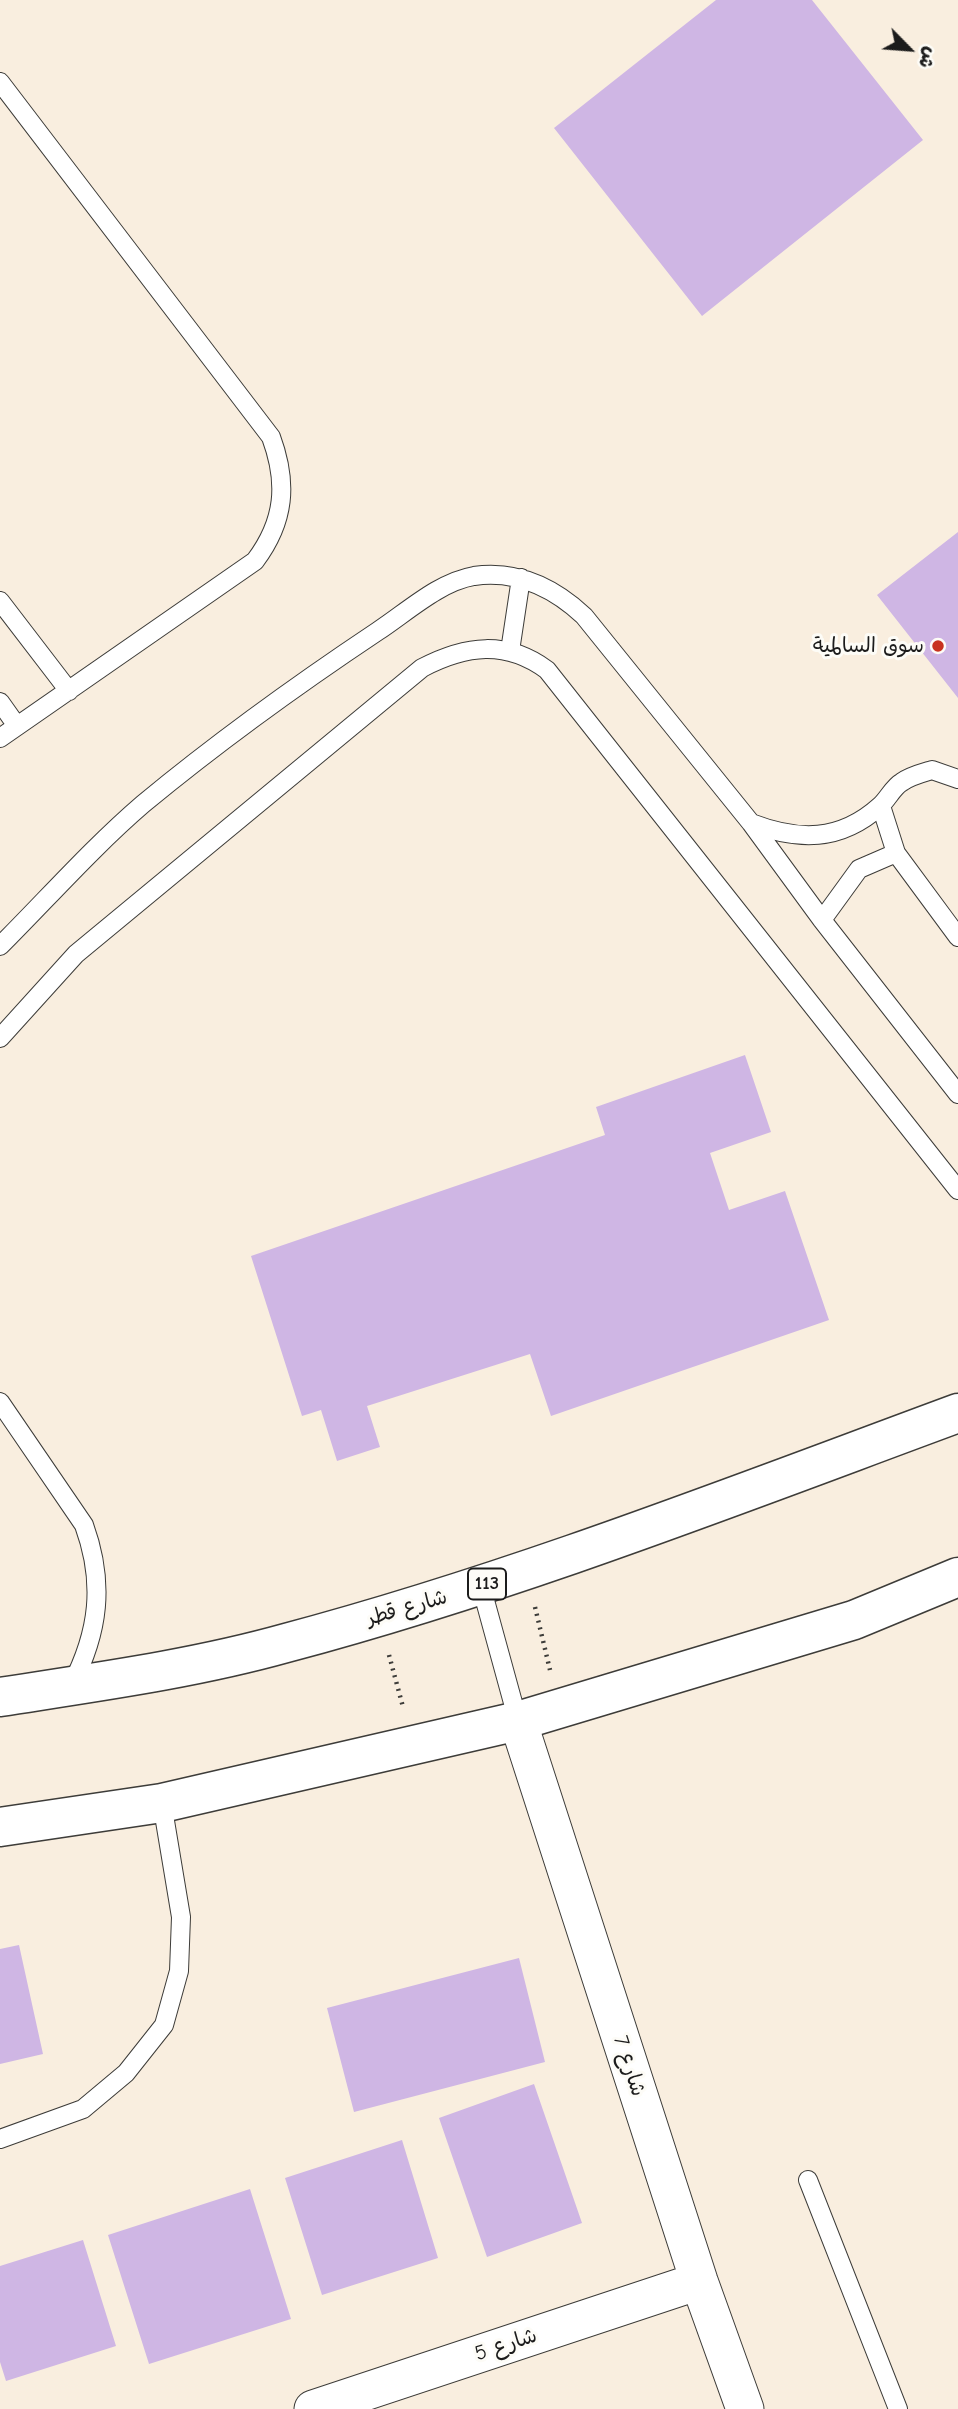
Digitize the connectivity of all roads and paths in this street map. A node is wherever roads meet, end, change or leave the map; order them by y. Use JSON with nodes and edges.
{"nodes":[{"id":1,"x":0,"y":82,"type":"edge"},
{"id":2,"x":520,"y":578,"type":"junction"},
{"id":3,"x":0,"y":601,"type":"edge"},
{"id":4,"x":510,"y":651,"type":"junction"},
{"id":5,"x":69,"y":691,"type":"junction"},
{"id":6,"x":0,"y":702,"type":"edge"},
{"id":7,"x":18,"y":726,"type":"junction"},
{"id":8,"x":0,"y":738,"type":"edge"},
{"id":9,"x":958,"y":779,"type":"edge"},
{"id":10,"x":881,"y":806,"type":"junction"},
{"id":11,"x":751,"y":823,"type":"junction"},
{"id":12,"x":896,"y":853,"type":"junction"},
{"id":13,"x":822,"y":920,"type":"junction"},
{"id":14,"x":958,"y":937,"type":"edge"},
{"id":15,"x":0,"y":946,"type":"edge"},
{"id":16,"x":0,"y":1038,"type":"edge"},
{"id":17,"x":958,"y":1094,"type":"edge"},
{"id":18,"x":958,"y":1190,"type":"edge"},
{"id":19,"x":0,"y":1402,"type":"edge"},
{"id":20,"x":958,"y":1413,"type":"edge"},
{"id":21,"x":527,"y":1572,"type":"junction"},
{"id":22,"x":958,"y":1577,"type":"edge"},
{"id":23,"x":481,"y":1586,"type":"junction"},
{"id":24,"x":379,"y":1616,"type":"junction"},
{"id":25,"x":71,"y":1686,"type":"junction"},
{"id":26,"x":0,"y":1698,"type":"edge"},
{"id":27,"x":559,"y":1708,"type":"junction"},
{"id":28,"x":518,"y":1721,"type":"junction"},
{"id":29,"x":413,"y":1745,"type":"junction"},
{"id":30,"x":162,"y":1803,"type":"junction"},
{"id":31,"x":0,"y":1827,"type":"edge"},
{"id":32,"x":0,"y":2139,"type":"edge"},
{"id":33,"x":808,"y":2180,"type":"dead end"},
{"id":34,"x":699,"y":2281,"type":"junction"},
{"id":35,"x":313,"y":2409,"type":"edge"},
{"id":36,"x":745,"y":2409,"type":"edge"},
{"id":37,"x":898,"y":2409,"type":"edge"}],
"edges":[{"from":1,"to":5,"type":"lane"},
{"from":2,"to":4,"type":"lane"},
{"from":2,"to":11,"type":"lane"},
{"from":2,"to":15,"type":"lane"},
{"from":3,"to":5,"type":"lane"},
{"from":4,"to":16,"type":"lane"},
{"from":4,"to":18,"type":"lane"},
{"from":5,"to":7,"type":"lane"},
{"from":6,"to":7,"type":"lane"},
{"from":7,"to":8,"type":"lane"},
{"from":9,"to":10,"type":"lane"},
{"from":10,"to":11,"type":"lane"},
{"from":10,"to":12,"type":"lane"},
{"from":11,"to":13,"type":"lane"},
{"from":12,"to":13,"type":"lane"},
{"from":12,"to":14,"type":"lane"},
{"from":13,"to":17,"type":"lane"},
{"from":19,"to":25,"type":"lane"},
{"from":20,"to":21,"type":"main road","name":"شارع قطر","number":"113"},
{"from":21,"to":23,"type":"main road","name":"شارع قطر","number":"113"},
{"from":21,"to":27,"type":"path"},
{"from":22,"to":27,"type":"main road"},
{"from":23,"to":24,"type":"main road","name":"شارع قطر","number":"113"},
{"from":23,"to":28,"type":"lane"},
{"from":24,"to":25,"type":"main road","name":"شارع قطر","number":"113"},
{"from":24,"to":29,"type":"path"},
{"from":25,"to":26,"type":"main road","name":"شارع قطر","number":"113"},
{"from":27,"to":28,"type":"main road"},
{"from":28,"to":29,"type":"main road"},
{"from":28,"to":34,"type":"street","name":"شارع 7"},
{"from":29,"to":30,"type":"main road"},
{"from":30,"to":31,"type":"main road"},
{"from":30,"to":32,"type":"lane"},
{"from":33,"to":37,"type":"lane"},
{"from":34,"to":35,"type":"street","name":"شارع 5"},
{"from":34,"to":36,"type":"street","name":"شارع 7"}]}
